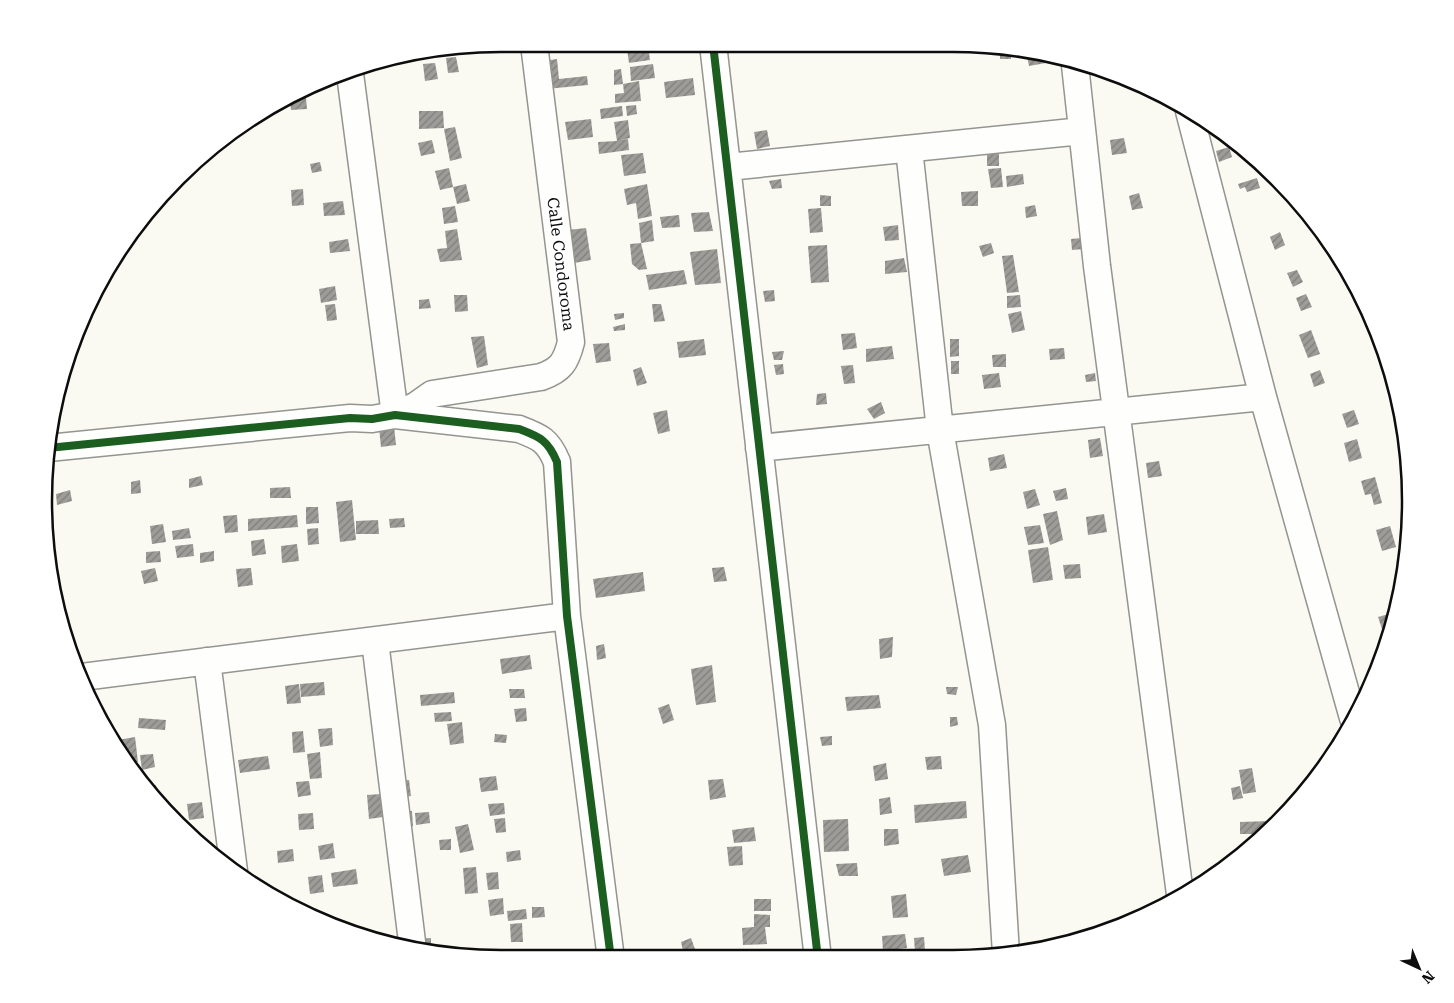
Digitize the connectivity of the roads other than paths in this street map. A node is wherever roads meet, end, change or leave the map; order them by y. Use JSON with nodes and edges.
{"nodes":[{"id":1,"x":535,"y":52,"type":"edge"},
{"id":2,"x":714,"y":52,"type":"edge"},
{"id":3,"x":1076,"y":70,"type":"edge"},
{"id":4,"x":351,"y":79,"type":"edge"},
{"id":5,"x":1192,"y":122,"type":"edge"},
{"id":6,"x":1082,"y":131,"type":"junction"},
{"id":7,"x":908,"y":149,"type":"junction"},
{"id":8,"x":728,"y":167,"type":"junction"},
{"id":9,"x":1263,"y":398,"type":"junction"},
{"id":10,"x":1117,"y":412,"type":"junction"},
{"id":11,"x":395,"y":415,"type":"junction"},
{"id":12,"x":940,"y":430,"type":"junction"},
{"id":13,"x":56,"y":447,"type":"edge"},
{"id":14,"x":759,"y":448,"type":"junction"},
{"id":15,"x":567,"y":616,"type":"junction"},
{"id":16,"x":375,"y":641,"type":"junction"},
{"id":17,"x":207,"y":661,"type":"junction"},
{"id":18,"x":88,"y":676,"type":"edge"},
{"id":19,"x":1350,"y":709,"type":"edge"},
{"id":20,"x":233,"y":861,"type":"edge"},
{"id":21,"x":1179,"y":889,"type":"edge"},
{"id":22,"x":412,"y":942,"type":"edge"},
{"id":23,"x":1006,"y":948,"type":"edge"},
{"id":24,"x":610,"y":950,"type":"edge"},
{"id":25,"x":817,"y":950,"type":"edge"}],
"edges":[{"from":1,"to":11,"type":"street","name":"Calle Condoroma"},
{"from":2,"to":8,"type":"street"},
{"from":3,"to":6,"type":"street"},
{"from":4,"to":11,"type":"street"},
{"from":5,"to":9,"type":"street"},
{"from":6,"to":7,"type":"street"},
{"from":6,"to":10,"type":"street"},
{"from":7,"to":8,"type":"street"},
{"from":7,"to":12,"type":"street"},
{"from":8,"to":14,"type":"street"},
{"from":9,"to":10,"type":"street"},
{"from":9,"to":19,"type":"street"},
{"from":10,"to":12,"type":"street"},
{"from":10,"to":21,"type":"street"},
{"from":11,"to":13,"type":"street"},
{"from":11,"to":15,"type":"street"},
{"from":12,"to":14,"type":"street"},
{"from":12,"to":23,"type":"street"},
{"from":14,"to":25,"type":"street"},
{"from":15,"to":16,"type":"street"},
{"from":15,"to":24,"type":"street"},
{"from":16,"to":17,"type":"street"},
{"from":16,"to":22,"type":"street"},
{"from":17,"to":18,"type":"street"},
{"from":17,"to":20,"type":"street"}]}
